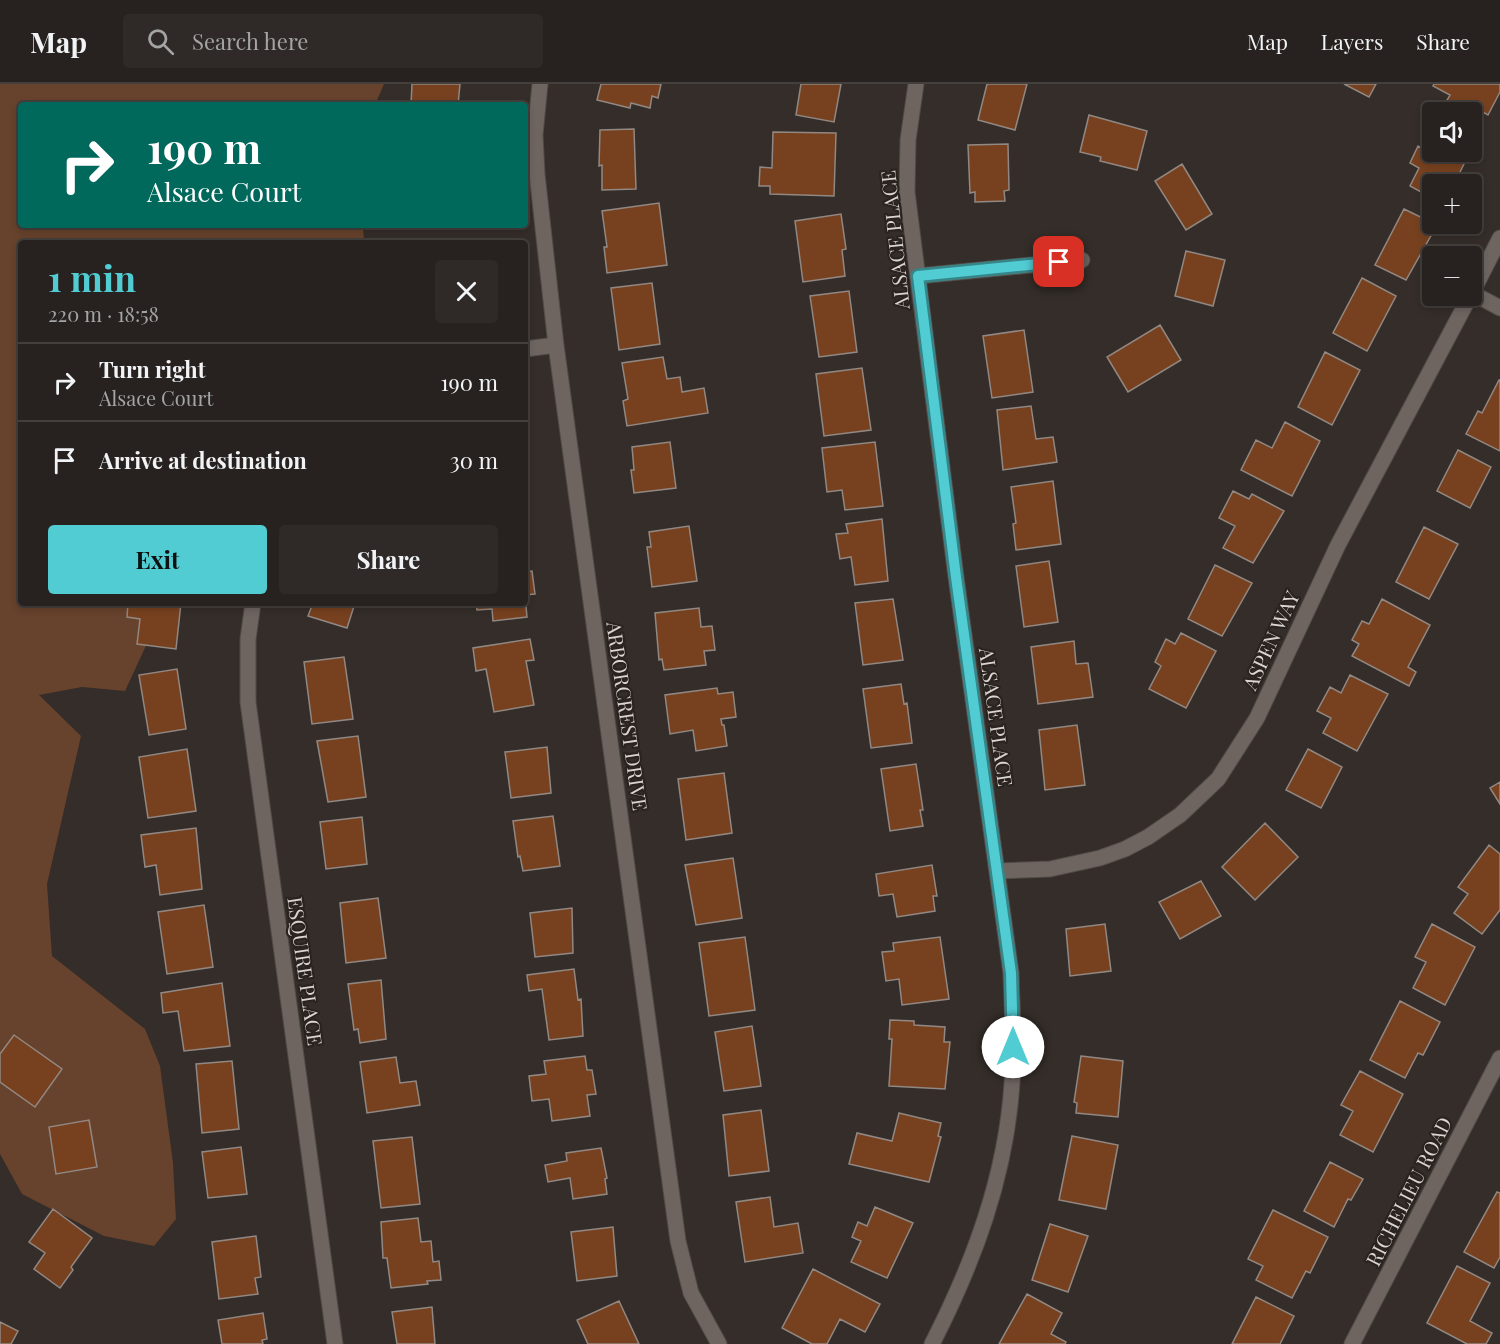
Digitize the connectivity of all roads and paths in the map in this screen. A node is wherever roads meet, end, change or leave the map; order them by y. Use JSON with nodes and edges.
{"nodes":[{"id":1,"x":540,"y":84,"type":"edge"},
{"id":2,"x":916,"y":84,"type":"edge"},
{"id":3,"x":1500,"y":238,"type":"edge"},
{"id":4,"x":1082,"y":260,"type":"dead end"},
{"id":5,"x":1482,"y":273,"type":"edge"},
{"id":6,"x":918,"y":276,"type":"junction"},
{"id":7,"x":1482,"y":299,"type":"edge"},
{"id":8,"x":1465,"y":306,"type":"edge"},
{"id":9,"x":1500,"y":308,"type":"edge"},
{"id":10,"x":556,"y":345,"type":"junction"},
{"id":11,"x":528,"y":349,"type":"edge"},
{"id":12,"x":253,"y":606,"type":"edge"},
{"id":13,"x":997,"y":871,"type":"junction"},
{"id":14,"x":1500,"y":1058,"type":"edge"},
{"id":15,"x":335,"y":1344,"type":"edge"},
{"id":16,"x":719,"y":1344,"type":"edge"},
{"id":17,"x":932,"y":1344,"type":"edge"},
{"id":18,"x":1352,"y":1344,"type":"edge"}],
"edges":[{"from":1,"to":10,"type":"street","name":"ARBORCREST DRIVE"},
{"from":2,"to":6,"type":"street","name":"ALSACE PLACE"},
{"from":3,"to":5,"type":"street","name":"ASPEN WAY"},
{"from":4,"to":6,"type":"street"},
{"from":6,"to":13,"type":"street","name":"ALSACE PLACE"},
{"from":7,"to":9,"type":"street"},
{"from":8,"to":13,"type":"street","name":"ASPEN WAY"},
{"from":10,"to":11,"type":"street"},
{"from":10,"to":16,"type":"street","name":"ARBORCREST DRIVE"},
{"from":12,"to":15,"type":"street","name":"ESQUIRE PLACE"},
{"from":13,"to":17,"type":"street","name":"ALSACE PLACE"},
{"from":14,"to":18,"type":"street","name":"RICHELIEU ROAD"}]}
